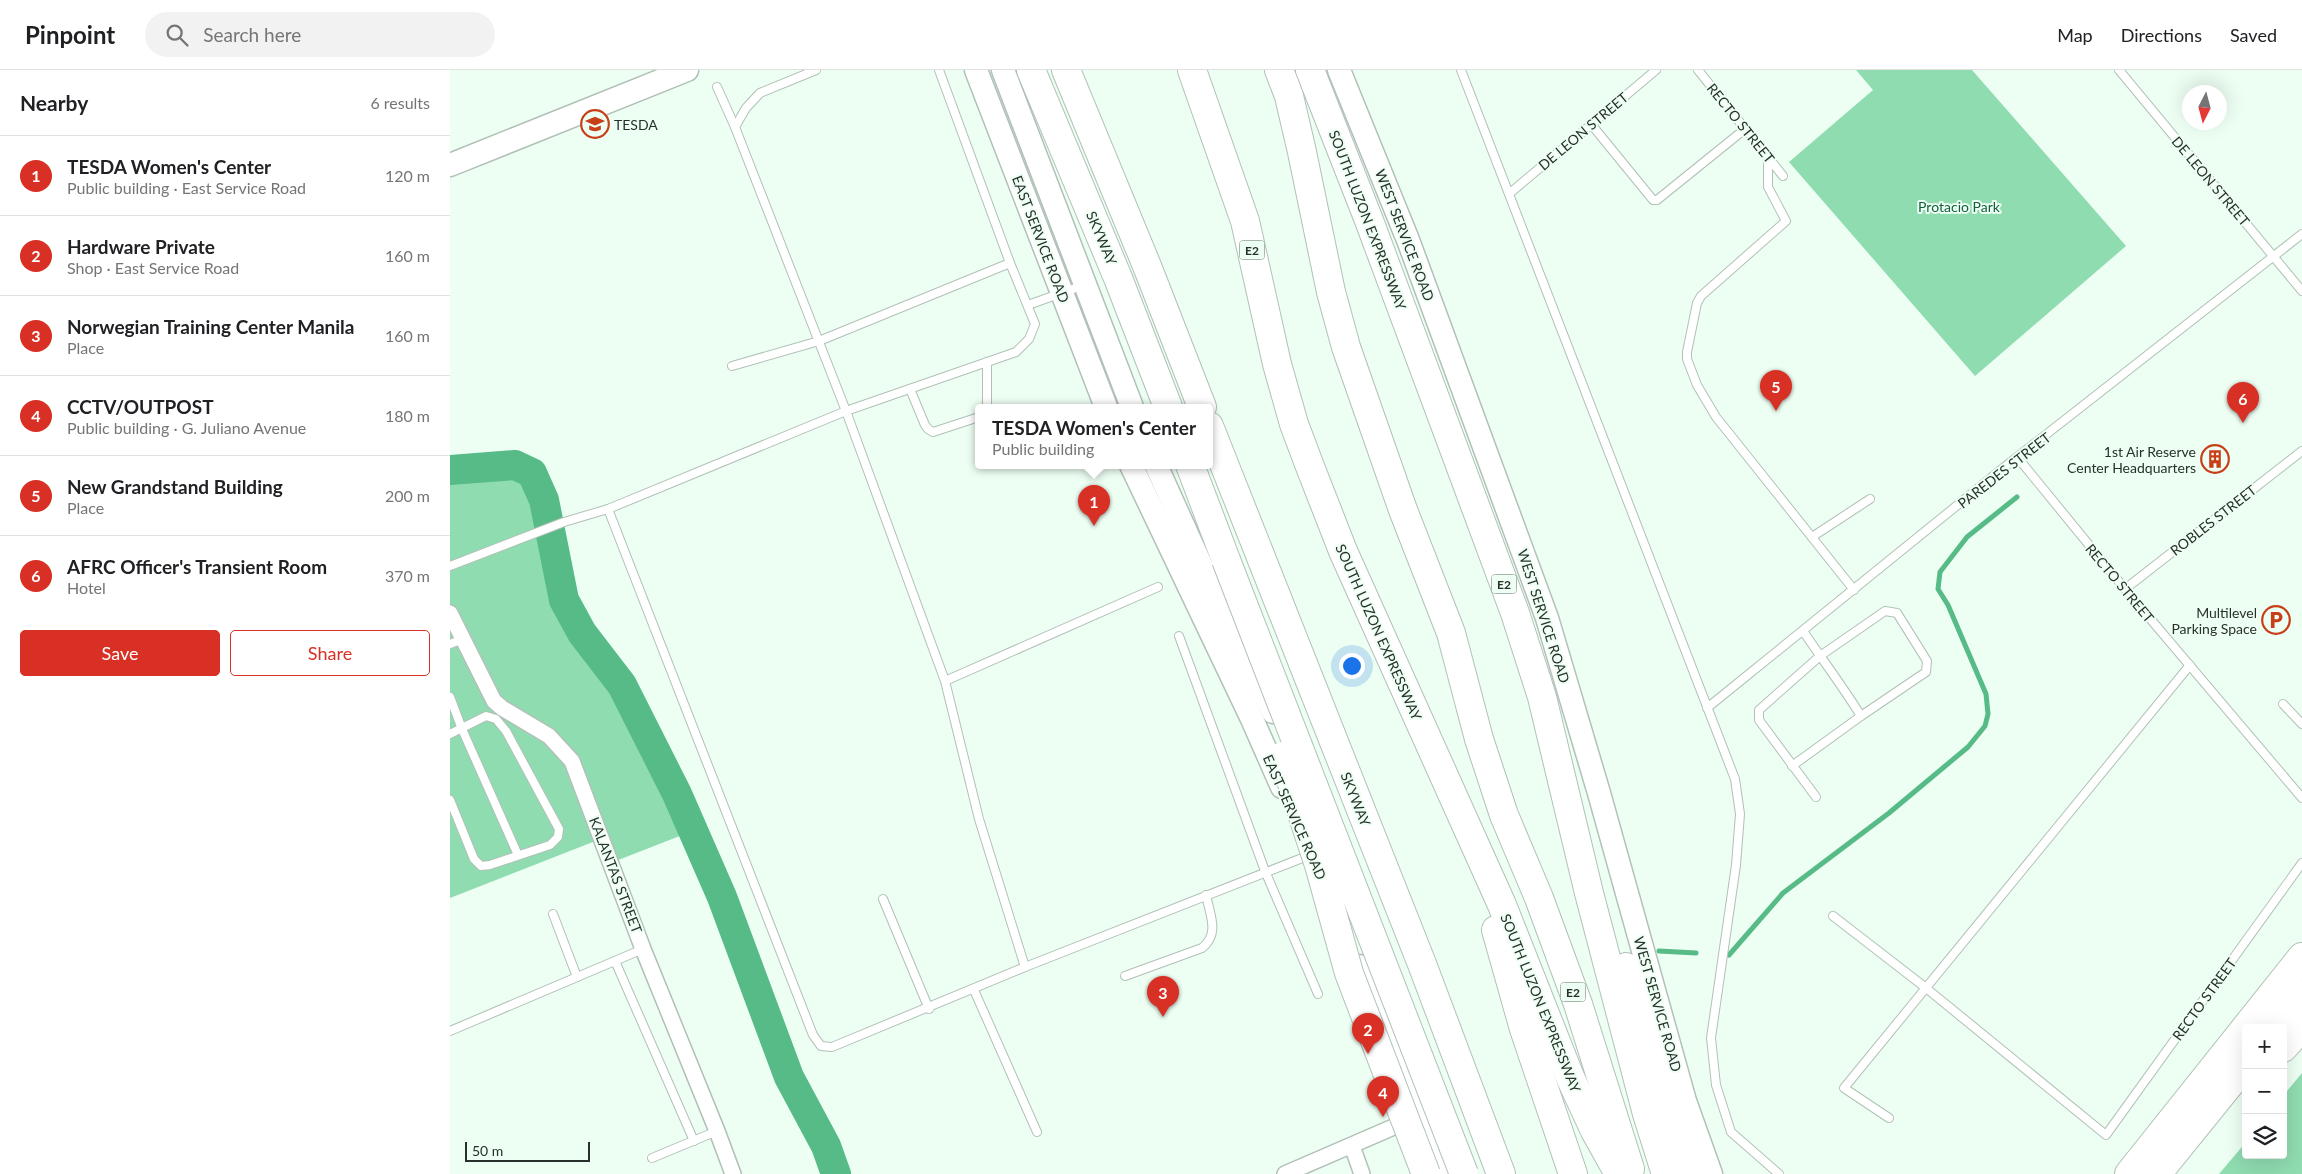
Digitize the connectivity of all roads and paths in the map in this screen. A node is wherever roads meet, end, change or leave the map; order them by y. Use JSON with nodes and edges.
{"nodes":[{"id":1,"x":687,"y":70,"type":"edge"},
{"id":2,"x":816,"y":70,"type":"edge"},
{"id":3,"x":939,"y":70,"type":"edge"},
{"id":4,"x":976,"y":70,"type":"edge"},
{"id":5,"x":1003,"y":70,"type":"edge"},
{"id":6,"x":1031,"y":70,"type":"edge"},
{"id":7,"x":1066,"y":70,"type":"edge"},
{"id":8,"x":1192,"y":70,"type":"edge"},
{"id":9,"x":1279,"y":70,"type":"edge"},
{"id":10,"x":1310,"y":70,"type":"edge"},
{"id":11,"x":1339,"y":70,"type":"edge"},
{"id":12,"x":1462,"y":70,"type":"edge"},
{"id":13,"x":1656,"y":70,"type":"edge"},
{"id":14,"x":1698,"y":70,"type":"edge"},
{"id":15,"x":2119,"y":70,"type":"edge"},
{"id":16,"x":717,"y":87,"type":"dead end"},
{"id":17,"x":1591,"y":124,"type":"junction"},
{"id":18,"x":735,"y":127,"type":"junction"},
{"id":19,"x":1745,"y":129,"type":"junction"},
{"id":20,"x":1768,"y":157,"type":"junction"},
{"id":21,"x":450,"y":165,"type":"edge"},
{"id":22,"x":1783,"y":176,"type":"dead end"},
{"id":23,"x":1510,"y":193,"type":"junction"},
{"id":24,"x":2302,"y":234,"type":"edge"},
{"id":25,"x":2273,"y":256,"type":"junction"},
{"id":26,"x":1010,"y":264,"type":"junction"},
{"id":27,"x":1086,"y":284,"type":"junction"},
{"id":28,"x":2302,"y":291,"type":"edge"},
{"id":29,"x":1062,"y":293,"type":"junction"},
{"id":30,"x":1028,"y":305,"type":"junction"},
{"id":31,"x":819,"y":341,"type":"junction"},
{"id":32,"x":987,"y":362,"type":"junction"},
{"id":33,"x":732,"y":366,"type":"dead end"},
{"id":34,"x":910,"y":389,"type":"junction"},
{"id":35,"x":987,"y":404,"type":"edge"},
{"id":36,"x":1105,"y":404,"type":"edge"},
{"id":37,"x":1131,"y":404,"type":"edge"},
{"id":38,"x":1167,"y":404,"type":"edge"},
{"id":39,"x":1201,"y":404,"type":"edge"},
{"id":40,"x":846,"y":411,"type":"junction"},
{"id":41,"x":975,"y":418,"type":"edge"},
{"id":42,"x":1213,"y":436,"type":"edge"},
{"id":43,"x":2302,"y":451,"type":"edge"},
{"id":44,"x":2018,"y":458,"type":"junction"},
{"id":45,"x":1133,"y":469,"type":"edge"},
{"id":46,"x":1158,"y":469,"type":"edge"},
{"id":47,"x":1192,"y":469,"type":"edge"},
{"id":48,"x":1870,"y":499,"type":"dead end"},
{"id":49,"x":608,"y":510,"type":"junction"},
{"id":50,"x":1812,"y":537,"type":"junction"},
{"id":51,"x":1226,"y":560,"type":"junction"},
{"id":52,"x":450,"y":566,"type":"edge"},
{"id":53,"x":1158,"y":587,"type":"dead end"},
{"id":54,"x":2125,"y":589,"type":"junction"},
{"id":55,"x":1854,"y":590,"type":"junction"},
{"id":56,"x":1207,"y":601,"type":"junction"},
{"id":57,"x":450,"y":613,"type":"edge"},
{"id":58,"x":1803,"y":631,"type":"junction"},
{"id":59,"x":1179,"y":636,"type":"dead end"},
{"id":60,"x":457,"y":641,"type":"edge"},
{"id":61,"x":1820,"y":656,"type":"junction"},
{"id":62,"x":2190,"y":665,"type":"junction"},
{"id":63,"x":945,"y":680,"type":"junction"},
{"id":64,"x":450,"y":697,"type":"edge"},
{"id":65,"x":2283,"y":704,"type":"dead end"},
{"id":66,"x":1707,"y":708,"type":"junction"},
{"id":67,"x":1861,"y":716,"type":"junction"},
{"id":68,"x":2302,"y":724,"type":"edge"},
{"id":69,"x":462,"y":729,"type":"junction"},
{"id":70,"x":450,"y":734,"type":"edge"},
{"id":71,"x":1792,"y":766,"type":"junction"},
{"id":72,"x":1816,"y":797,"type":"dead end"},
{"id":73,"x":2302,"y":798,"type":"edge"},
{"id":74,"x":450,"y":800,"type":"edge"},
{"id":75,"x":1478,"y":853,"type":"junction"},
{"id":76,"x":1312,"y":854,"type":"junction"},
{"id":77,"x":518,"y":856,"type":"junction"},
{"id":78,"x":2302,"y":863,"type":"edge"},
{"id":79,"x":1266,"y":871,"type":"junction"},
{"id":80,"x":1589,"y":893,"type":"junction"},
{"id":81,"x":1206,"y":895,"type":"junction"},
{"id":82,"x":883,"y":899,"type":"dead end"},
{"id":83,"x":553,"y":914,"type":"dead end"},
{"id":84,"x":1833,"y":916,"type":"dead end"},
{"id":85,"x":643,"y":949,"type":"junction"},
{"id":86,"x":2302,"y":957,"type":"edge"},
{"id":87,"x":615,"y":961,"type":"junction"},
{"id":88,"x":1422,"y":964,"type":"junction"},
{"id":89,"x":1025,"y":968,"type":"junction"},
{"id":90,"x":2302,"y":973,"type":"edge"},
{"id":91,"x":1126,"y":976,"type":"dead end"},
{"id":92,"x":577,"y":977,"type":"junction"},
{"id":93,"x":1926,"y":988,"type":"junction"},
{"id":94,"x":974,"y":990,"type":"junction"},
{"id":95,"x":1318,"y":994,"type":"dead end"},
{"id":96,"x":2302,"y":994,"type":"edge"},
{"id":97,"x":929,"y":1009,"type":"junction"},
{"id":98,"x":2261,"y":1024,"type":"edge"},
{"id":99,"x":2278,"y":1024,"type":"edge"},
{"id":100,"x":2302,"y":1027,"type":"edge"},
{"id":101,"x":450,"y":1031,"type":"edge"},
{"id":102,"x":2287,"y":1044,"type":"edge"},
{"id":103,"x":2242,"y":1048,"type":"edge"},
{"id":104,"x":2242,"y":1069,"type":"edge"},
{"id":105,"x":2242,"y":1099,"type":"edge"},
{"id":106,"x":1434,"y":1108,"type":"junction"},
{"id":107,"x":1889,"y":1118,"type":"dead end"},
{"id":108,"x":717,"y":1131,"type":"junction"},
{"id":109,"x":1037,"y":1132,"type":"dead end"},
{"id":110,"x":694,"y":1141,"type":"junction"},
{"id":111,"x":1352,"y":1146,"type":"junction"},
{"id":112,"x":652,"y":1158,"type":"dead end"},
{"id":113,"x":733,"y":1174,"type":"edge"},
{"id":114,"x":1285,"y":1174,"type":"edge"},
{"id":115,"x":1362,"y":1174,"type":"edge"},
{"id":116,"x":1426,"y":1174,"type":"edge"},
{"id":117,"x":1448,"y":1174,"type":"edge"},
{"id":118,"x":1464,"y":1174,"type":"edge"},
{"id":119,"x":1471,"y":1174,"type":"edge"},
{"id":120,"x":1501,"y":1174,"type":"edge"},
{"id":121,"x":1517,"y":1174,"type":"edge"},
{"id":122,"x":1573,"y":1174,"type":"edge"},
{"id":123,"x":1619,"y":1174,"type":"edge"},
{"id":124,"x":1632,"y":1174,"type":"edge"},
{"id":125,"x":1666,"y":1174,"type":"edge"},
{"id":126,"x":1695,"y":1174,"type":"edge"},
{"id":127,"x":1711,"y":1174,"type":"edge"},
{"id":128,"x":1779,"y":1174,"type":"edge"},
{"id":129,"x":2129,"y":1174,"type":"edge"},
{"id":130,"x":2142,"y":1174,"type":"edge"},
{"id":131,"x":2157,"y":1174,"type":"edge"},
{"id":132,"x":2178,"y":1174,"type":"edge"}],
"edges":[{"from":1,"to":21,"type":"main road"},
{"from":2,"to":18,"type":"lane"},
{"from":3,"to":26,"type":"lane"},
{"from":4,"to":29,"type":"main road","name":"EAST SERVICE ROAD"},
{"from":5,"to":27,"type":"main road","name":"EAST SERVICE ROAD"},
{"from":6,"to":38,"type":"highway","name":"SKYWAY"},
{"from":7,"to":39,"type":"highway"},
{"from":8,"to":75,"type":"highway","name":"SOUTH LUZON EXPRESSWAY","number":"E2"},
{"from":9,"to":124,"type":"highway","name":"SOUTH LUZON EXPRESSWAY","number":"E2"},
{"from":10,"to":80,"type":"highway","name":"SOUTH LUZON EXPRESSWAY","number":"E2"},
{"from":11,"to":127,"type":"main road","name":"WEST SERVICE ROAD"},
{"from":12,"to":23,"type":"lane"},
{"from":13,"to":17,"type":"lane","name":"DE LEON STREET"},
{"from":14,"to":19,"type":"lane","name":"RECTO STREET"},
{"from":15,"to":25,"type":"lane","name":"DE LEON STREET"},
{"from":16,"to":18,"type":"lane"},
{"from":17,"to":19,"type":"lane"},
{"from":17,"to":23,"type":"lane","name":"DE LEON STREET"},
{"from":18,"to":31,"type":"lane"},
{"from":19,"to":20,"type":"lane","name":"RECTO STREET"},
{"from":20,"to":22,"type":"lane","name":"RECTO STREET"},
{"from":20,"to":50,"type":"lane"},
{"from":23,"to":66,"type":"lane"},
{"from":24,"to":25,"type":"lane","name":"PAREDES STREET"},
{"from":25,"to":28,"type":"lane","name":"DE LEON STREET"},
{"from":25,"to":44,"type":"lane","name":"PAREDES STREET"},
{"from":26,"to":30,"type":"lane"},
{"from":26,"to":31,"type":"lane"},
{"from":27,"to":29,"type":"lane"},
{"from":27,"to":37,"type":"main road","name":"EAST SERVICE ROAD"},
{"from":29,"to":30,"type":"lane"},
{"from":29,"to":36,"type":"main road","name":"EAST SERVICE ROAD"},
{"from":30,"to":32,"type":"lane"},
{"from":31,"to":33,"type":"lane"},
{"from":31,"to":40,"type":"lane"},
{"from":32,"to":34,"type":"lane"},
{"from":32,"to":35,"type":"lane"},
{"from":34,"to":40,"type":"lane"},
{"from":34,"to":41,"type":"lane"},
{"from":40,"to":49,"type":"lane"},
{"from":40,"to":63,"type":"lane"},
{"from":42,"to":88,"type":"highway","name":"SKYWAY"},
{"from":43,"to":54,"type":"lane","name":"ROBLES STREET"},
{"from":44,"to":54,"type":"lane","name":"RECTO STREET"},
{"from":44,"to":55,"type":"lane","name":"PAREDES STREET"},
{"from":45,"to":56,"type":"main road","name":"EAST SERVICE ROAD"},
{"from":46,"to":56,"type":"main road","name":"EAST SERVICE ROAD"},
{"from":47,"to":51,"type":"highway"},
{"from":48,"to":50,"type":"lane"},
{"from":49,"to":52,"type":"lane"},
{"from":49,"to":97,"type":"lane"},
{"from":50,"to":55,"type":"lane"},
{"from":51,"to":116,"type":"highway","bridge":true},
{"from":51,"to":118,"type":"highway","bridge":true},
{"from":53,"to":63,"type":"lane"},
{"from":54,"to":62,"type":"lane","name":"RECTO STREET"},
{"from":55,"to":58,"type":"lane","name":"PAREDES STREET"},
{"from":56,"to":76,"type":"main road","name":"EAST SERVICE ROAD"},
{"from":56,"to":106,"type":"main road","name":"EAST SERVICE ROAD"},
{"from":57,"to":60,"type":"street","name":"KALANTAS STREET"},
{"from":58,"to":61,"type":"lane"},
{"from":58,"to":66,"type":"lane","name":"PAREDES STREET"},
{"from":59,"to":79,"type":"lane"},
{"from":60,"to":85,"type":"street","name":"KALANTAS STREET"},
{"from":61,"to":67,"type":"lane"},
{"from":61,"to":67,"type":"lane"},
{"from":61,"to":71,"type":"lane"},
{"from":62,"to":73,"type":"lane","name":"RECTO STREET"},
{"from":62,"to":93,"type":"lane"},
{"from":63,"to":89,"type":"lane"},
{"from":64,"to":69,"type":"lane"},
{"from":65,"to":68,"type":"lane"},
{"from":66,"to":128,"type":"lane"},
{"from":67,"to":71,"type":"lane"},
{"from":69,"to":70,"type":"lane"},
{"from":69,"to":77,"type":"lane"},
{"from":69,"to":77,"type":"lane"},
{"from":71,"to":72,"type":"lane"},
{"from":74,"to":77,"type":"lane"},
{"from":75,"to":122,"type":"highway"},
{"from":75,"to":123,"type":"highway","name":"SOUTH LUZON EXPRESSWAY","number":"E2"},
{"from":76,"to":79,"type":"lane"},
{"from":76,"to":106,"type":"main road","name":"EAST SERVICE ROAD"},
{"from":78,"to":93,"type":"lane","name":"RECTO STREET"},
{"from":79,"to":81,"type":"lane"},
{"from":79,"to":95,"type":"lane"},
{"from":80,"to":125,"type":"highway","name":"SOUTH LUZON EXPRESSWAY","number":"E2"},
{"from":80,"to":126,"type":"highway"},
{"from":81,"to":89,"type":"lane"},
{"from":81,"to":91,"type":"lane"},
{"from":82,"to":97,"type":"lane"},
{"from":83,"to":92,"type":"lane"},
{"from":84,"to":93,"type":"lane"},
{"from":85,"to":87,"type":"lane"},
{"from":85,"to":108,"type":"street","name":"KALANTAS STREET"},
{"from":86,"to":129,"type":"highway"},
{"from":87,"to":92,"type":"lane"},
{"from":87,"to":110,"type":"lane"},
{"from":88,"to":120,"type":"highway","name":"SKYWAY"},
{"from":88,"to":121,"type":"highway"},
{"from":89,"to":94,"type":"lane"},
{"from":90,"to":98,"type":"highway"},
{"from":92,"to":101,"type":"lane"},
{"from":93,"to":107,"type":"lane"},
{"from":94,"to":97,"type":"lane"},
{"from":94,"to":109,"type":"lane"},
{"from":96,"to":99,"type":"highway"},
{"from":100,"to":102,"type":"highway"},
{"from":103,"to":130,"type":"highway"},
{"from":104,"to":131,"type":"highway"},
{"from":105,"to":132,"type":"highway"},
{"from":106,"to":111,"type":"street"},
{"from":106,"to":117,"type":"main road","name":"EAST SERVICE ROAD"},
{"from":106,"to":119,"type":"main road","name":"EAST SERVICE ROAD"},
{"from":108,"to":110,"type":"lane"},
{"from":108,"to":113,"type":"street","name":"KALANTAS STREET"},
{"from":110,"to":112,"type":"lane"},
{"from":111,"to":114,"type":"street"},
{"from":111,"to":115,"type":"street"}]}
